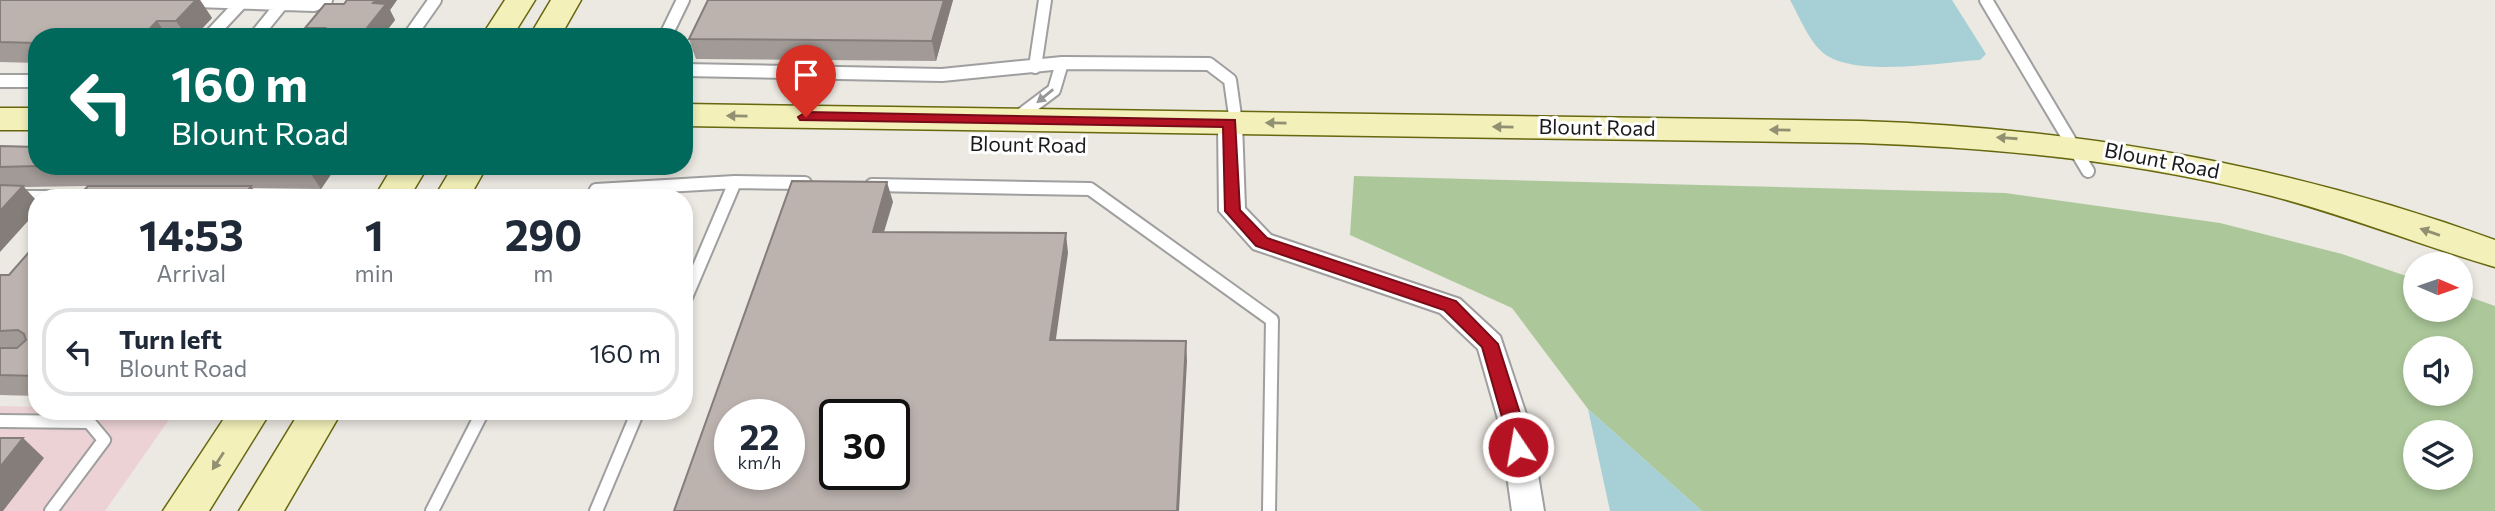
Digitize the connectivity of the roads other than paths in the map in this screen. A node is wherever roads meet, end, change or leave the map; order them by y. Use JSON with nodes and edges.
{"nodes":[{"id":1,"x":165,"y":0,"type":"edge"},
{"id":2,"x":326,"y":0,"type":"edge"},
{"id":3,"x":435,"y":0,"type":"edge"},
{"id":4,"x":520,"y":0,"type":"edge"},
{"id":5,"x":566,"y":0,"type":"edge"},
{"id":6,"x":683,"y":0,"type":"edge"},
{"id":7,"x":1045,"y":0,"type":"edge"},
{"id":8,"x":1986,"y":0,"type":"edge"},
{"id":9,"x":284,"y":2,"type":"edge"},
{"id":10,"x":241,"y":3,"type":"junction"},
{"id":11,"x":217,"y":28,"type":"edge"},
{"id":12,"x":262,"y":28,"type":"edge"},
{"id":13,"x":415,"y":28,"type":"edge"},
{"id":14,"x":502,"y":28,"type":"edge"},
{"id":15,"x":549,"y":28,"type":"edge"},
{"id":16,"x":669,"y":28,"type":"edge"},
{"id":17,"x":1062,"y":63,"type":"junction"},
{"id":18,"x":1035,"y":66,"type":"junction"},
{"id":19,"x":693,"y":70,"type":"edge"},
{"id":20,"x":0,"y":81,"type":"edge"},
{"id":21,"x":28,"y":81,"type":"edge"},
{"id":22,"x":693,"y":115,"type":"edge"},
{"id":23,"x":0,"y":119,"type":"edge"},
{"id":24,"x":28,"y":119,"type":"edge"},
{"id":25,"x":1015,"y":120,"type":"junction"},
{"id":26,"x":1232,"y":131,"type":"junction"},
{"id":27,"x":693,"y":140,"type":"edge"},
{"id":28,"x":2082,"y":158,"type":"junction"},
{"id":29,"x":735,"y":182,"type":"junction"},
{"id":30,"x":817,"y":184,"type":"edge"},
{"id":31,"x":858,"y":184,"type":"edge"},
{"id":32,"x":613,"y":189,"type":"edge"},
{"id":33,"x":0,"y":197,"type":"edge"},
{"id":34,"x":28,"y":197,"type":"edge"},
{"id":35,"x":2416,"y":252,"type":"edge"},
{"id":36,"x":2495,"y":254,"type":"edge"},
{"id":37,"x":2473,"y":273,"type":"edge"},
{"id":38,"x":693,"y":281,"type":"edge"},
{"id":39,"x":2495,"y":281,"type":"edge"},
{"id":40,"x":245,"y":420,"type":"edge"},
{"id":41,"x":317,"y":420,"type":"edge"},
{"id":42,"x":478,"y":420,"type":"edge"},
{"id":43,"x":634,"y":420,"type":"edge"},
{"id":44,"x":0,"y":421,"type":"edge"},
{"id":45,"x":51,"y":511,"type":"edge"},
{"id":46,"x":185,"y":511,"type":"edge"},
{"id":47,"x":261,"y":511,"type":"edge"},
{"id":48,"x":432,"y":511,"type":"edge"},
{"id":49,"x":596,"y":511,"type":"edge"},
{"id":50,"x":1269,"y":511,"type":"edge"},
{"id":51,"x":1528,"y":511,"type":"edge"}],
"edges":[{"from":1,"to":10,"type":"lane"},
{"from":2,"to":9,"type":"lane"},
{"from":3,"to":13,"type":"lane"},
{"from":4,"to":14,"type":"street"},
{"from":5,"to":15,"type":"street"},
{"from":6,"to":16,"type":"lane"},
{"from":7,"to":18,"type":"lane"},
{"from":8,"to":28,"type":"lane"},
{"from":9,"to":10,"type":"lane"},
{"from":9,"to":12,"type":"lane"},
{"from":10,"to":11,"type":"lane"},
{"from":17,"to":18,"type":"lane"},
{"from":17,"to":25,"type":"lane","one_way":true},
{"from":17,"to":26,"type":"lane"},
{"from":18,"to":19,"type":"lane"},
{"from":20,"to":21,"type":"lane"},
{"from":25,"to":22,"type":"street","name":"Blount Road","one_way":true},
{"from":23,"to":24,"type":"street"},
{"from":25,"to":26,"type":"street","name":"Blount Road"},
{"from":26,"to":27,"type":"street","name":"Blount Road"},
{"from":26,"to":28,"type":"street","name":"Blount Road"},
{"from":26,"to":51,"type":"street"},
{"from":28,"to":35,"type":"street","name":"Blount Road"},
{"from":36,"to":28,"type":"street","name":"Blount Road","one_way":true},
{"from":29,"to":30,"type":"lane"},
{"from":29,"to":32,"type":"lane"},
{"from":29,"to":38,"type":"lane"},
{"from":31,"to":50,"type":"lane"},
{"from":33,"to":34,"type":"lane"},
{"from":37,"to":39,"type":"street"},
{"from":40,"to":46,"type":"street","one_way":true},
{"from":41,"to":47,"type":"street"},
{"from":42,"to":48,"type":"lane"},
{"from":43,"to":49,"type":"lane"},
{"from":44,"to":45,"type":"lane"}]}
